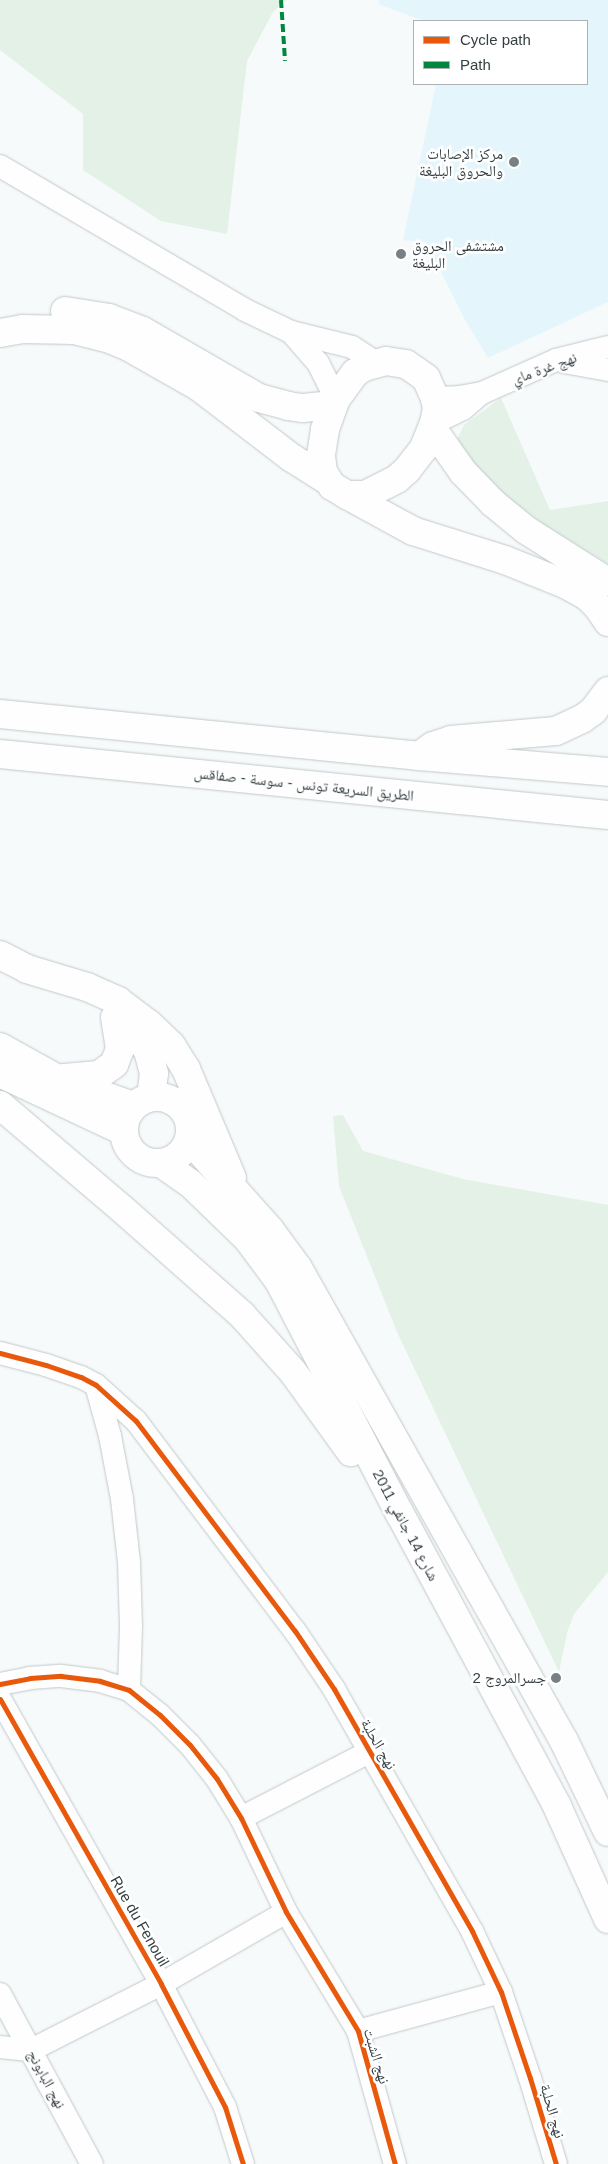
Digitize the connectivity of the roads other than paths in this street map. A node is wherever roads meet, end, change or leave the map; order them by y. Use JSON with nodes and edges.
{"nodes":[{"id":1,"x":0,"y":166,"type":"edge"},
{"id":2,"x":0,"y":315,"type":"edge"},
{"id":3,"x":291,"y":332,"type":"junction"},
{"id":4,"x":0,"y":334,"type":"edge"},
{"id":5,"x":608,"y":347,"type":"edge"},
{"id":6,"x":556,"y":360,"type":"junction"},
{"id":7,"x":375,"y":362,"type":"junction"},
{"id":8,"x":608,"y":370,"type":"edge"},
{"id":9,"x":335,"y":402,"type":"junction"},
{"id":10,"x":434,"y":416,"type":"junction"},
{"id":11,"x":337,"y":487,"type":"junction"},
{"id":12,"x":608,"y":582,"type":"edge"},
{"id":13,"x":608,"y":622,"type":"edge"},
{"id":14,"x":608,"y":691,"type":"edge"},
{"id":15,"x":0,"y":714,"type":"edge"},
{"id":16,"x":0,"y":754,"type":"edge"},
{"id":17,"x":418,"y":756,"type":"junction"},
{"id":18,"x":40,"y":758,"type":"junction"},
{"id":19,"x":0,"y":772,"type":"edge"},
{"id":20,"x":608,"y":772,"type":"edge"},
{"id":21,"x":608,"y":815,"type":"edge"},
{"id":22,"x":0,"y":955,"type":"edge"},
{"id":23,"x":0,"y":972,"type":"edge"},
{"id":24,"x":115,"y":1017,"type":"junction"},
{"id":25,"x":0,"y":1046,"type":"edge"},
{"id":26,"x":0,"y":1073,"type":"edge"},
{"id":27,"x":58,"y":1079,"type":"junction"},
{"id":28,"x":142,"y":1101,"type":"junction"},
{"id":29,"x":0,"y":1105,"type":"edge"},
{"id":30,"x":123,"y":1131,"type":"junction"},
{"id":31,"x":188,"y":1140,"type":"junction"},
{"id":32,"x":161,"y":1163,"type":"junction"},
{"id":33,"x":248,"y":1205,"type":"junction"},
{"id":34,"x":0,"y":1354,"type":"edge"},
{"id":35,"x":96,"y":1385,"type":"junction"},
{"id":36,"x":136,"y":1421,"type":"junction"},
{"id":37,"x":110,"y":1436,"type":"junction"},
{"id":38,"x":400,"y":1514,"type":"junction"},
{"id":39,"x":0,"y":1684,"type":"edge"},
{"id":40,"x":129,"y":1690,"type":"junction"},
{"id":41,"x":0,"y":1699,"type":"edge"},
{"id":42,"x":369,"y":1752,"type":"junction"},
{"id":43,"x":241,"y":1818,"type":"junction"},
{"id":44,"x":608,"y":1832,"type":"edge"},
{"id":45,"x":286,"y":1912,"type":"junction"},
{"id":46,"x":608,"y":1919,"type":"edge"},
{"id":47,"x":161,"y":1984,"type":"junction"},
{"id":48,"x":501,"y":1992,"type":"junction"},
{"id":49,"x":0,"y":1994,"type":"edge"},
{"id":50,"x":358,"y":2031,"type":"junction"},
{"id":51,"x":0,"y":2047,"type":"edge"},
{"id":52,"x":31,"y":2050,"type":"junction"},
{"id":53,"x":92,"y":2164,"type":"edge"},
{"id":54,"x":243,"y":2164,"type":"edge"},
{"id":55,"x":395,"y":2164,"type":"edge"},
{"id":56,"x":556,"y":2164,"type":"edge"}],
"edges":[{"from":1,"to":3,"type":"street"},
{"from":2,"to":9,"type":"highway"},
{"from":3,"to":7,"type":"street"},
{"from":3,"to":9,"type":"street"},
{"from":4,"to":11,"type":"highway"},
{"from":5,"to":6,"type":"street","name":"نهج غرة ماي"},
{"from":6,"to":8,"type":"street"},
{"from":6,"to":10,"type":"street","name":"نهج غرة ماي"},
{"from":7,"to":9,"type":"highway"},
{"from":7,"to":10,"type":"highway"},
{"from":9,"to":11,"type":"highway"},
{"from":10,"to":11,"type":"highway"},
{"from":10,"to":12,"type":"highway"},
{"from":11,"to":13,"type":"highway"},
{"from":14,"to":17,"type":"highway"},
{"from":15,"to":17,"type":"highway"},
{"from":16,"to":18,"type":"highway","name":"الطريق السريعة تونس - سوسة - صفاقس"},
{"from":17,"to":20,"type":"highway"},
{"from":18,"to":19,"type":"highway"},
{"from":18,"to":21,"type":"highway","name":"الطريق السريعة تونس - سوسة - صفاقس"},
{"from":22,"to":33,"type":"highway"},
{"from":23,"to":24,"type":"highway"},
{"from":24,"to":27,"type":"highway"},
{"from":24,"to":28,"type":"highway"},
{"from":25,"to":27,"type":"highway"},
{"from":26,"to":30,"type":"highway"},
{"from":27,"to":28,"type":"highway"},
{"from":28,"to":30,"type":"highway"},
{"from":28,"to":31,"type":"highway"},
{"from":29,"to":38,"type":"highway"},
{"from":30,"to":32,"type":"highway","name":"شارع 14 جانفي 2011"},
{"from":31,"to":32,"type":"highway"},
{"from":31,"to":33,"type":"highway","name":"شارع 14 جانفي 2011"},
{"from":32,"to":38,"type":"highway","name":"شارع 14 جانفي 2011"},
{"from":33,"to":44,"type":"highway","name":"شارع 14 جانفي 2011"},
{"from":34,"to":35,"type":"street"},
{"from":35,"to":36,"type":"street","name":"نهج الحلبة"},
{"from":35,"to":37,"type":"street"},
{"from":36,"to":37,"type":"street"},
{"from":36,"to":42,"type":"street","name":"نهج الحلبة"},
{"from":37,"to":40,"type":"street"},
{"from":38,"to":46,"type":"highway","name":"شارع 14 جانفي 2011"},
{"from":39,"to":40,"type":"street"},
{"from":40,"to":43,"type":"street"},
{"from":41,"to":47,"type":"street","name":"Rue du Fenouil"},
{"from":42,"to":43,"type":"street"},
{"from":42,"to":48,"type":"street","name":"نهج الحلبة"},
{"from":43,"to":45,"type":"street"},
{"from":45,"to":47,"type":"street"},
{"from":45,"to":50,"type":"street","name":"نهج الشبت"},
{"from":47,"to":52,"type":"street"},
{"from":47,"to":54,"type":"street","name":"Rue du Fenouil"},
{"from":48,"to":50,"type":"street"},
{"from":48,"to":56,"type":"street","name":"نهج الحلبة"},
{"from":49,"to":52,"type":"street","name":"نهج البابونج"},
{"from":50,"to":55,"type":"street","name":"نهج الشبت"},
{"from":51,"to":52,"type":"street"},
{"from":52,"to":53,"type":"street","name":"نهج البابونج"}]}
